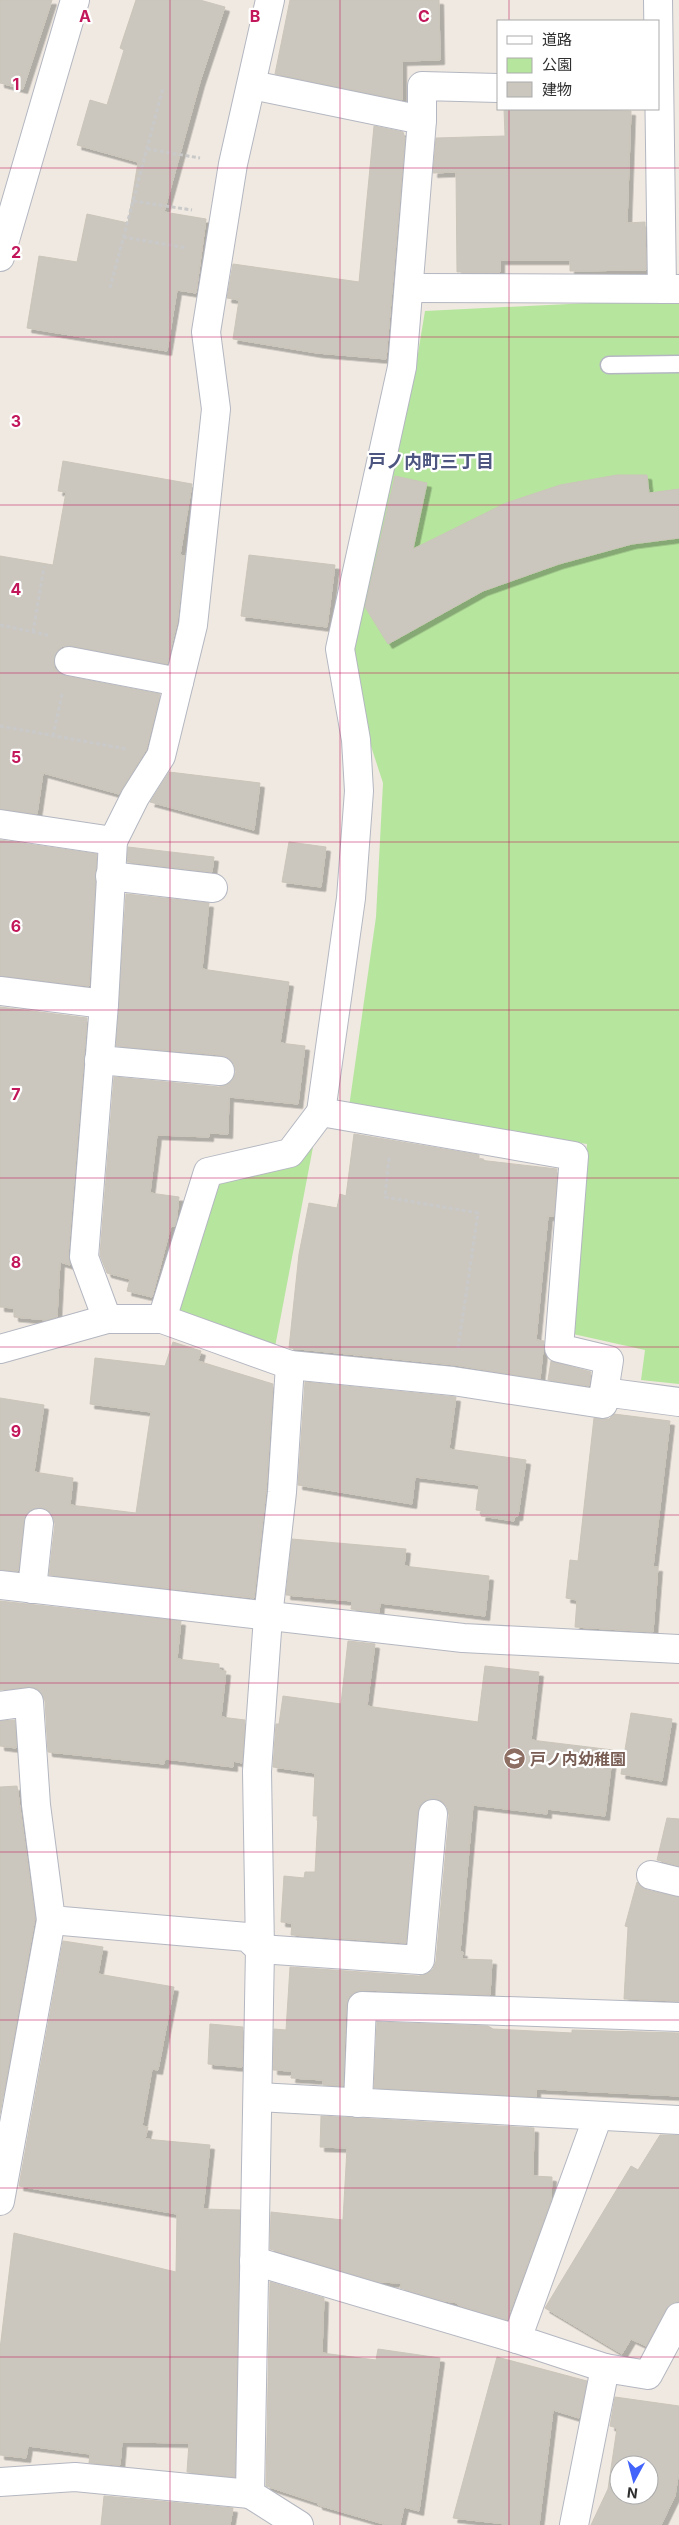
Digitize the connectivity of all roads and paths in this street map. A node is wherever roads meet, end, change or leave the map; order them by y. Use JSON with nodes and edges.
{"nodes":[{"id":1,"x":75,"y":0,"type":"edge"},
{"id":2,"x":270,"y":0,"type":"edge"},
{"id":3,"x":658,"y":0,"type":"edge"},
{"id":4,"x":658,"y":20,"type":"edge"},
{"id":5,"x":252,"y":84,"type":"junction"},
{"id":6,"x":163,"y":88,"type":"dead end"},
{"id":7,"x":497,"y":88,"type":"edge"},
{"id":8,"x":659,"y":108,"type":"edge"},
{"id":9,"x":422,"y":120,"type":"junction"},
{"id":10,"x":147,"y":149,"type":"junction"},
{"id":11,"x":233,"y":164,"type":"junction"},
{"id":12,"x":133,"y":201,"type":"junction"},
{"id":13,"x":225,"y":214,"type":"junction"},
{"id":14,"x":124,"y":237,"type":"junction"},
{"id":15,"x":217,"y":254,"type":"junction"},
{"id":16,"x":0,"y":257,"type":"edge"},
{"id":17,"x":110,"y":288,"type":"dead end"},
{"id":18,"x":410,"y":288,"type":"junction"},
{"id":19,"x":670,"y":289,"type":"edge"},
{"id":20,"x":679,"y":364,"type":"edge"},
{"id":21,"x":609,"y":366,"type":"dead end"},
{"id":22,"x":44,"y":567,"type":"dead end"},
{"id":23,"x":33,"y":632,"type":"dead end"},
{"id":24,"x":69,"y":662,"type":"dead end"},
{"id":25,"x":179,"y":682,"type":"junction"},
{"id":26,"x":0,"y":726,"type":"edge"},
{"id":27,"x":161,"y":756,"type":"junction"},
{"id":28,"x":0,"y":824,"type":"edge"},
{"id":29,"x":113,"y":841,"type":"junction"},
{"id":30,"x":110,"y":876,"type":"junction"},
{"id":31,"x":213,"y":888,"type":"dead end"},
{"id":32,"x":0,"y":991,"type":"edge"},
{"id":33,"x":104,"y":1004,"type":"junction"},
{"id":34,"x":99,"y":1060,"type":"junction"},
{"id":35,"x":220,"y":1071,"type":"dead end"},
{"id":36,"x":321,"y":1112,"type":"junction"},
{"id":37,"x":393,"y":1124,"type":"junction"},
{"id":38,"x":106,"y":1319,"type":"junction"},
{"id":39,"x":162,"y":1319,"type":"junction"},
{"id":40,"x":0,"y":1349,"type":"edge"},
{"id":41,"x":290,"y":1365,"type":"junction"},
{"id":42,"x":453,"y":1381,"type":"junction"},
{"id":43,"x":604,"y":1392,"type":"junction"},
{"id":44,"x":679,"y":1402,"type":"edge"},
{"id":45,"x":38,"y":1523,"type":"dead end"},
{"id":46,"x":0,"y":1585,"type":"edge"},
{"id":47,"x":32,"y":1589,"type":"junction"},
{"id":48,"x":268,"y":1617,"type":"junction"},
{"id":49,"x":679,"y":1649,"type":"edge"},
{"id":50,"x":0,"y":1706,"type":"edge"},
{"id":51,"x":433,"y":1814,"type":"dead end"},
{"id":52,"x":651,"y":1875,"type":"dead end"},
{"id":53,"x":679,"y":1882,"type":"edge"},
{"id":54,"x":51,"y":1920,"type":"junction"},
{"id":55,"x":260,"y":1949,"type":"junction"},
{"id":56,"x":679,"y":2017,"type":"edge"},
{"id":57,"x":258,"y":2097,"type":"junction"},
{"id":58,"x":358,"y":2103,"type":"junction"},
{"id":59,"x":598,"y":2116,"type":"junction"},
{"id":60,"x":679,"y":2120,"type":"edge"},
{"id":61,"x":0,"y":2201,"type":"edge"},
{"id":62,"x":254,"y":2261,"type":"junction"},
{"id":63,"x":679,"y":2317,"type":"edge"},
{"id":64,"x":517,"y":2338,"type":"junction"},
{"id":65,"x":605,"y":2368,"type":"junction"},
{"id":66,"x":0,"y":2482,"type":"edge"},
{"id":67,"x":250,"y":2494,"type":"junction"},
{"id":68,"x":299,"y":2525,"type":"edge"},
{"id":69,"x":574,"y":2525,"type":"edge"}],
"edges":[{"from":1,"to":16,"type":"street"},
{"from":2,"to":5,"type":"street"},
{"from":3,"to":4,"type":"street"},
{"from":5,"to":9,"type":"street"},
{"from":5,"to":11,"type":"street"},
{"from":6,"to":10,"type":"path"},
{"from":7,"to":9,"type":"street"},
{"from":8,"to":19,"type":"street"},
{"from":9,"to":18,"type":"street"},
{"from":10,"to":11,"type":"path"},
{"from":10,"to":12,"type":"path"},
{"from":11,"to":13,"type":"street"},
{"from":12,"to":13,"type":"path"},
{"from":12,"to":14,"type":"path"},
{"from":13,"to":15,"type":"street"},
{"from":14,"to":15,"type":"path"},
{"from":14,"to":17,"type":"path"},
{"from":15,"to":25,"type":"street"},
{"from":18,"to":19,"type":"street"},
{"from":18,"to":36,"type":"street"},
{"from":20,"to":21,"type":"lane"},
{"from":22,"to":23,"type":"path"},
{"from":24,"to":25,"type":"street"},
{"from":25,"to":27,"type":"street"},
{"from":26,"to":27,"type":"path"},
{"from":27,"to":29,"type":"street"},
{"from":28,"to":29,"type":"street"},
{"from":29,"to":30,"type":"street"},
{"from":30,"to":31,"type":"street"},
{"from":30,"to":33,"type":"street"},
{"from":32,"to":33,"type":"street"},
{"from":33,"to":34,"type":"street"},
{"from":34,"to":35,"type":"street"},
{"from":34,"to":38,"type":"street"},
{"from":36,"to":37,"type":"street"},
{"from":36,"to":39,"type":"street"},
{"from":37,"to":42,"type":"path"},
{"from":37,"to":43,"type":"street"},
{"from":38,"to":39,"type":"street"},
{"from":38,"to":40,"type":"street"},
{"from":39,"to":41,"type":"street"},
{"from":41,"to":42,"type":"street"},
{"from":41,"to":48,"type":"street"},
{"from":42,"to":43,"type":"street"},
{"from":43,"to":44,"type":"street"},
{"from":45,"to":47,"type":"street"},
{"from":46,"to":47,"type":"street"},
{"from":47,"to":48,"type":"street"},
{"from":48,"to":49,"type":"street"},
{"from":48,"to":55,"type":"street"},
{"from":50,"to":54,"type":"street"},
{"from":51,"to":55,"type":"street"},
{"from":52,"to":53,"type":"street"},
{"from":54,"to":55,"type":"street"},
{"from":54,"to":61,"type":"street"},
{"from":55,"to":57,"type":"street"},
{"from":56,"to":58,"type":"street"},
{"from":57,"to":58,"type":"street"},
{"from":57,"to":62,"type":"street"},
{"from":58,"to":59,"type":"street"},
{"from":59,"to":60,"type":"street"},
{"from":59,"to":64,"type":"street"},
{"from":62,"to":64,"type":"street"},
{"from":62,"to":67,"type":"street"},
{"from":63,"to":65,"type":"street"},
{"from":64,"to":65,"type":"street"},
{"from":65,"to":69,"type":"street"},
{"from":66,"to":67,"type":"street"},
{"from":67,"to":68,"type":"street"}]}
